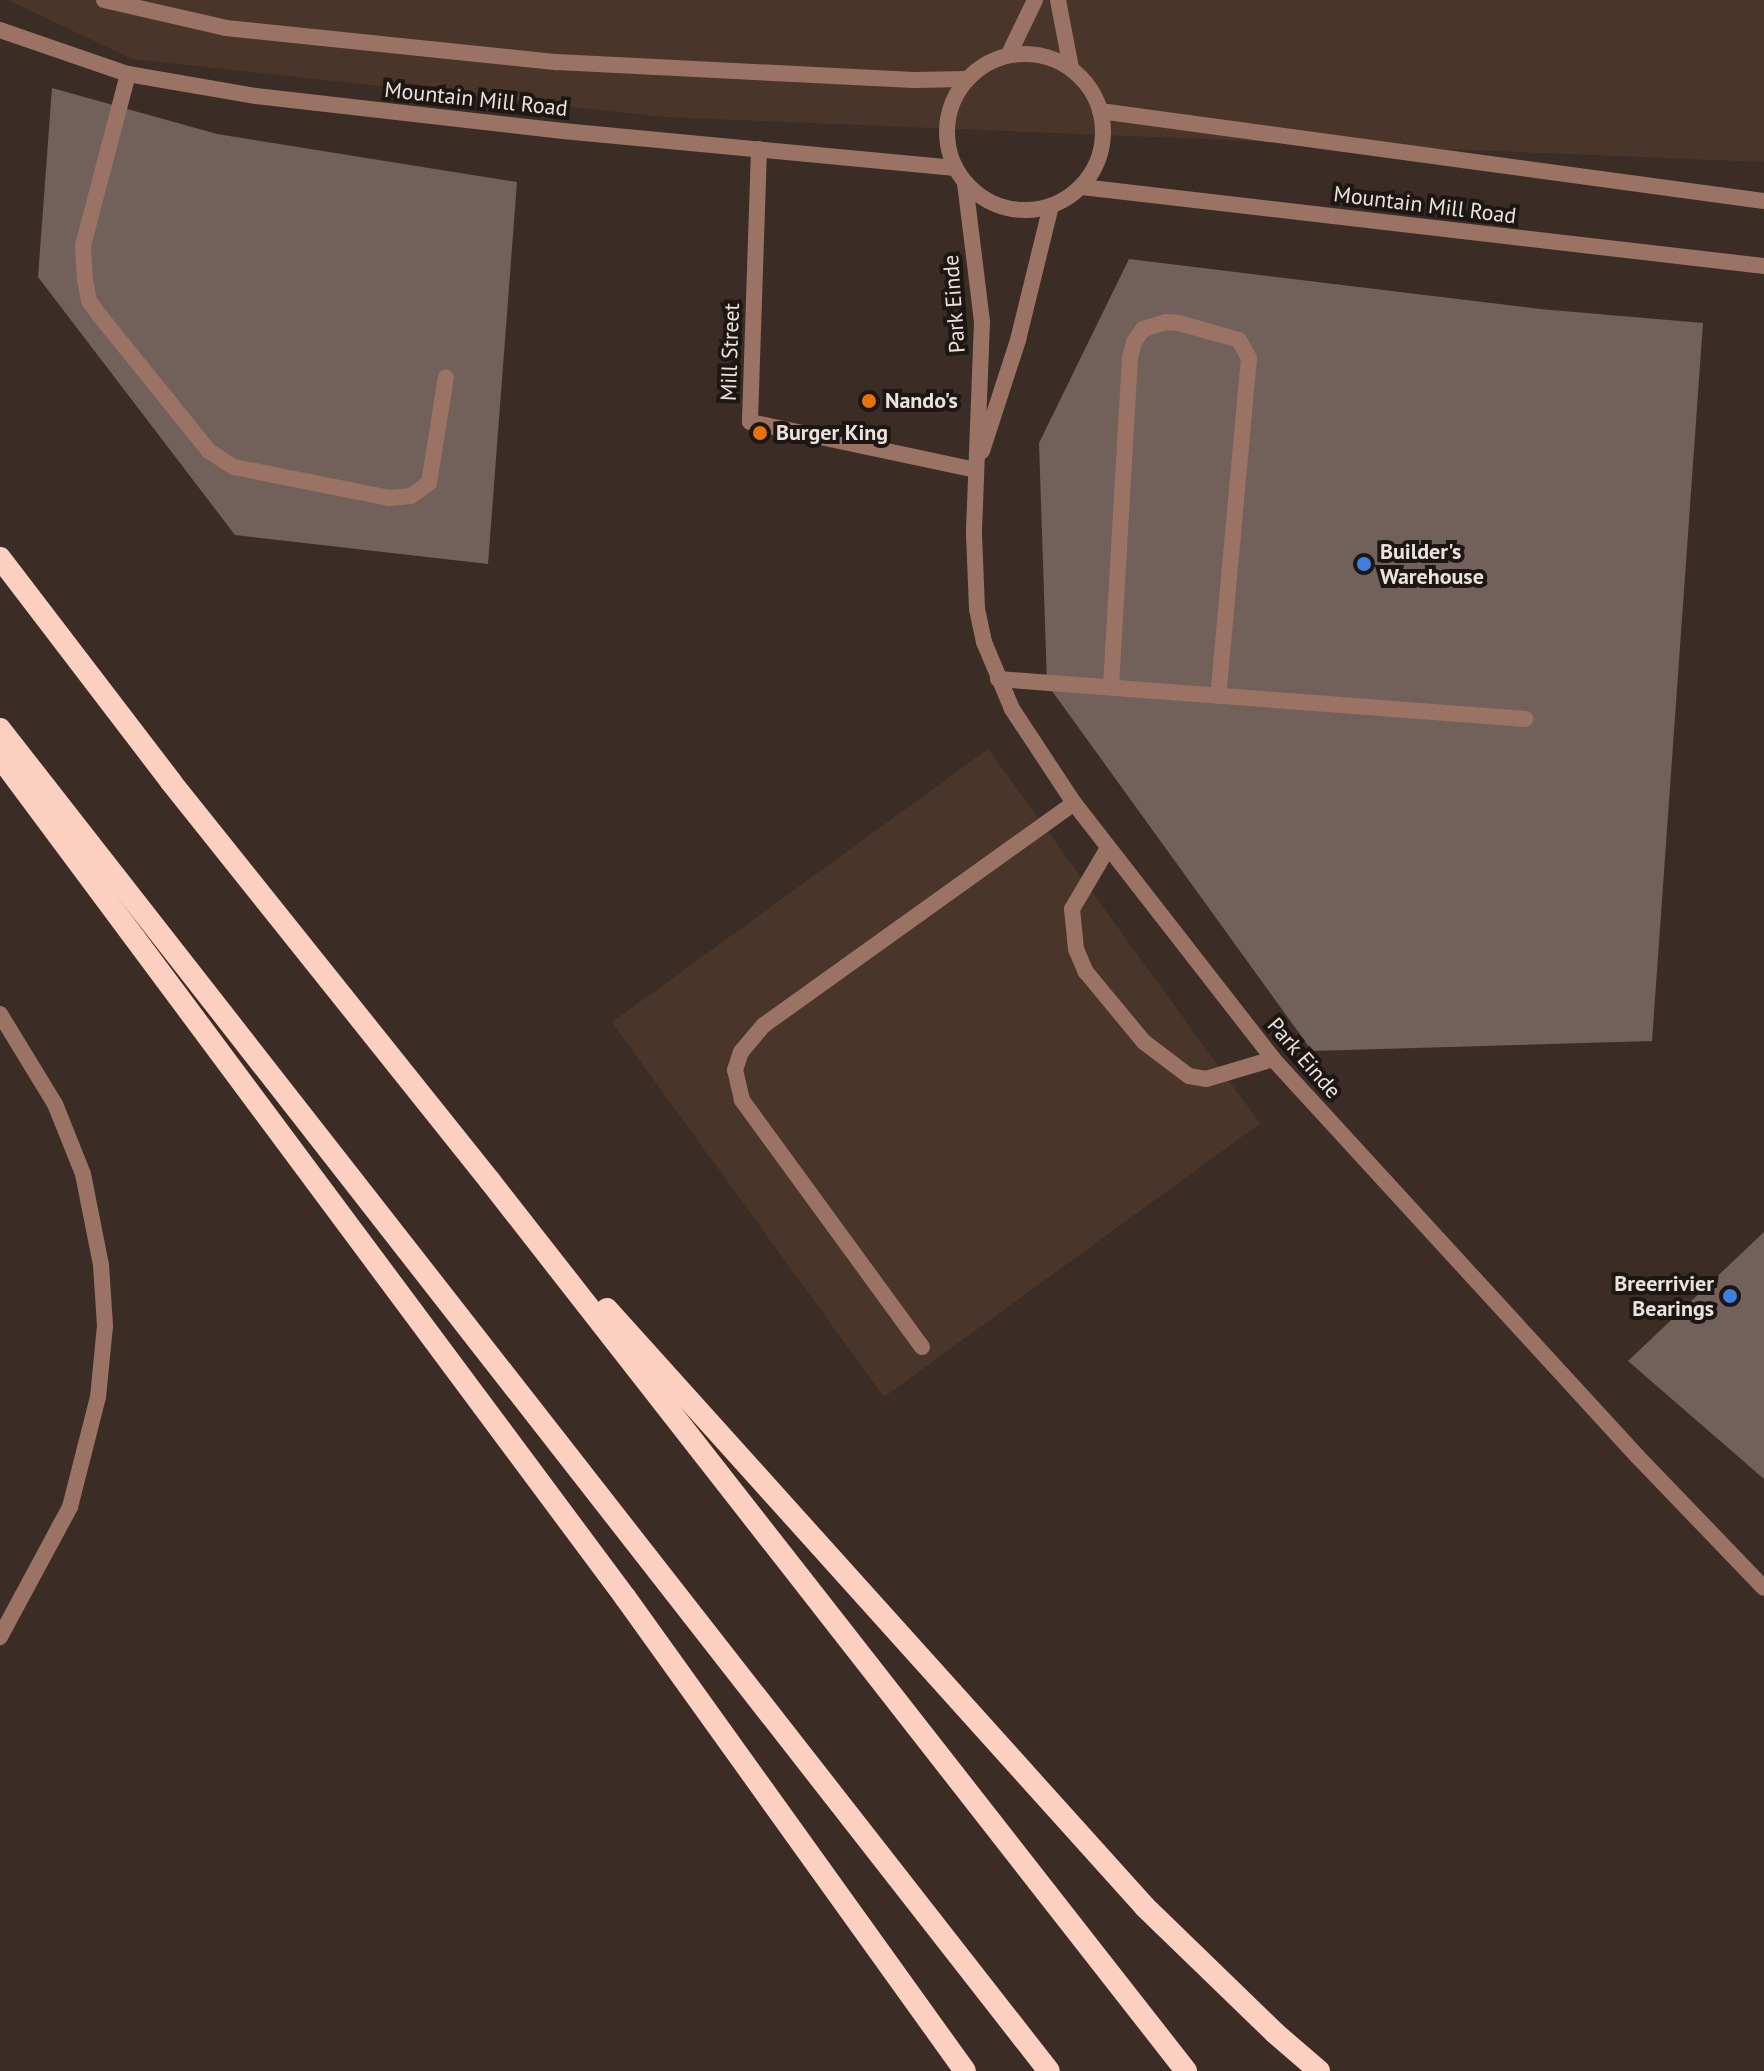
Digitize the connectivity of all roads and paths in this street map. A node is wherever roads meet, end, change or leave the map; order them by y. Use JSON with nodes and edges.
{"nodes":[{"id":1,"x":104,"y":0,"type":"edge"},
{"id":2,"x":1035,"y":0,"type":"edge"},
{"id":3,"x":1058,"y":0,"type":"edge"},
{"id":4,"x":0,"y":30,"type":"edge"},
{"id":5,"x":1009,"y":54,"type":"junction"},
{"id":6,"x":1071,"y":68,"type":"junction"},
{"id":7,"x":128,"y":74,"type":"junction"},
{"id":8,"x":966,"y":79,"type":"junction"},
{"id":9,"x":1100,"y":111,"type":"junction"},
{"id":10,"x":759,"y":149,"type":"junction"},
{"id":11,"x":955,"y":168,"type":"junction"},
{"id":12,"x":965,"y":183,"type":"junction"},
{"id":13,"x":1082,"y":187,"type":"junction"},
{"id":14,"x":1764,"y":201,"type":"edge"},
{"id":15,"x":1051,"y":206,"type":"junction"},
{"id":16,"x":1764,"y":266,"type":"edge"},
{"id":17,"x":446,"y":377,"type":"dead end"},
{"id":18,"x":976,"y":470,"type":"junction"},
{"id":19,"x":0,"y":558,"type":"edge"},
{"id":20,"x":998,"y":679,"type":"junction"},
{"id":21,"x":1111,"y":687,"type":"junction"},
{"id":22,"x":1218,"y":696,"type":"junction"},
{"id":23,"x":1525,"y":719,"type":"dead end"},
{"id":24,"x":0,"y":729,"type":"edge"},
{"id":25,"x":0,"y":757,"type":"edge"},
{"id":26,"x":1074,"y":803,"type":"junction"},
{"id":27,"x":1108,"y":848,"type":"junction"},
{"id":28,"x":0,"y":1014,"type":"edge"},
{"id":29,"x":1273,"y":1059,"type":"junction"},
{"id":30,"x":490,"y":1181,"type":"junction"},
{"id":31,"x":922,"y":1347,"type":"dead end"},
{"id":32,"x":1764,"y":1588,"type":"edge"},
{"id":33,"x":0,"y":1637,"type":"edge"},
{"id":34,"x":965,"y":2071,"type":"edge"},
{"id":35,"x":1049,"y":2071,"type":"edge"},
{"id":36,"x":1186,"y":2071,"type":"edge"},
{"id":37,"x":1319,"y":2071,"type":"edge"}],
"edges":[{"from":1,"to":8,"type":"street","name":"Mountain Mill Road"},
{"from":2,"to":5,"type":"street"},
{"from":3,"to":6,"type":"street"},
{"from":4,"to":7,"type":"street","name":"Mountain Mill Road"},
{"from":5,"to":6,"type":"street"},
{"from":5,"to":8,"type":"street"},
{"from":6,"to":9,"type":"street"},
{"from":7,"to":10,"type":"street","name":"Mountain Mill Road"},
{"from":7,"to":17,"type":"street"},
{"from":8,"to":11,"type":"street"},
{"from":9,"to":13,"type":"street"},
{"from":9,"to":14,"type":"street"},
{"from":10,"to":11,"type":"street","name":"Mountain Mill Road"},
{"from":10,"to":18,"type":"street","name":"Mill Street"},
{"from":11,"to":12,"type":"street"},
{"from":12,"to":15,"type":"street"},
{"from":12,"to":18,"type":"street","name":"Park Einde"},
{"from":13,"to":15,"type":"street"},
{"from":13,"to":16,"type":"street","name":"Mountain Mill Road"},
{"from":15,"to":18,"type":"street","name":"Park Einde"},
{"from":18,"to":20,"type":"street","name":"Park Einde"},
{"from":19,"to":30,"type":"highway"},
{"from":20,"to":21,"type":"street"},
{"from":20,"to":26,"type":"street","name":"Park Einde"},
{"from":21,"to":22,"type":"street"},
{"from":21,"to":22,"type":"street"},
{"from":22,"to":23,"type":"street"},
{"from":24,"to":35,"type":"highway"},
{"from":25,"to":34,"type":"highway"},
{"from":26,"to":27,"type":"street","name":"Park Einde"},
{"from":26,"to":31,"type":"street"},
{"from":27,"to":29,"type":"street","name":"Park Einde"},
{"from":27,"to":29,"type":"street"},
{"from":28,"to":33,"type":"street"},
{"from":29,"to":32,"type":"street","name":"Park Einde"},
{"from":30,"to":36,"type":"highway"},
{"from":30,"to":37,"type":"highway"}]}
